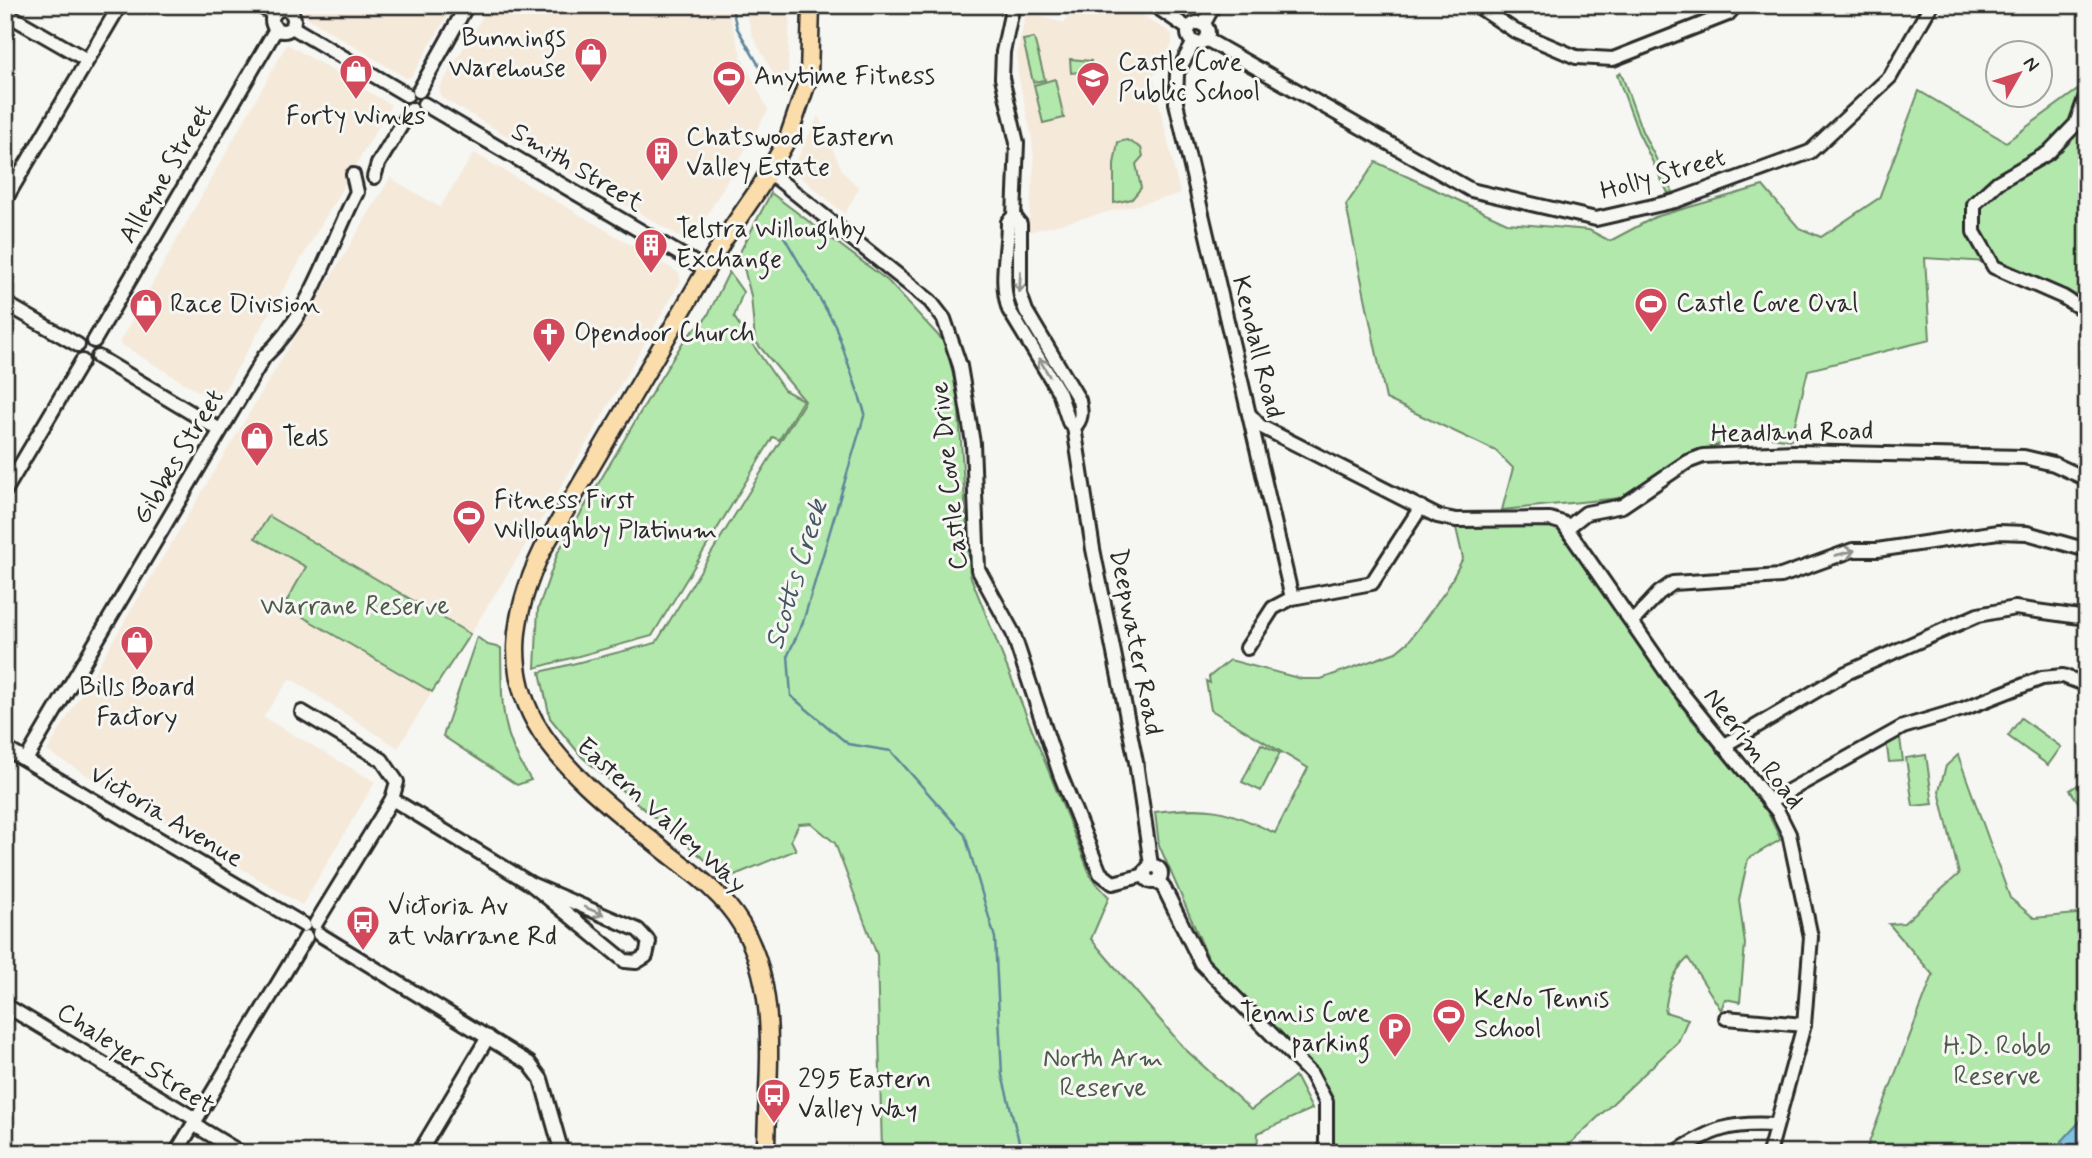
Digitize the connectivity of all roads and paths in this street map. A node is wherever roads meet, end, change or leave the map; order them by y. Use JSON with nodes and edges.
{"nodes":[{"id":1,"x":120,"y":5,"type":"edge"},
{"id":2,"x":258,"y":5,"type":"edge"},
{"id":3,"x":467,"y":5,"type":"edge"},
{"id":4,"x":811,"y":5,"type":"edge"},
{"id":5,"x":1013,"y":5,"type":"edge"},
{"id":6,"x":1154,"y":5,"type":"edge"},
{"id":7,"x":1214,"y":5,"type":"edge"},
{"id":8,"x":1476,"y":5,"type":"edge"},
{"id":9,"x":1736,"y":5,"type":"edge"},
{"id":10,"x":1931,"y":5,"type":"edge"},
{"id":11,"x":290,"y":8,"type":"edge"},
{"id":12,"x":5,"y":13,"type":"edge"},
{"id":13,"x":274,"y":15,"type":"junction"},
{"id":14,"x":1203,"y":25,"type":"junction"},
{"id":15,"x":292,"y":27,"type":"junction"},
{"id":16,"x":276,"y":29,"type":"junction"},
{"id":17,"x":1189,"y":29,"type":"junction"},
{"id":18,"x":1200,"y":41,"type":"junction"},
{"id":19,"x":87,"y":60,"type":"junction"},
{"id":20,"x":413,"y":93,"type":"junction"},
{"id":21,"x":2087,"y":93,"type":"edge"},
{"id":22,"x":418,"y":106,"type":"junction"},
{"id":23,"x":769,"y":172,"type":"junction"},
{"id":24,"x":353,"y":175,"type":"dead end"},
{"id":25,"x":374,"y":177,"type":"dead end"},
{"id":26,"x":5,"y":200,"type":"edge"},
{"id":27,"x":707,"y":271,"type":"junction"},
{"id":28,"x":5,"y":303,"type":"edge"},
{"id":29,"x":2087,"y":312,"type":"edge"},
{"id":30,"x":94,"y":341,"type":"junction"},
{"id":31,"x":78,"y":345,"type":"junction"},
{"id":32,"x":98,"y":357,"type":"junction"},
{"id":33,"x":82,"y":361,"type":"junction"},
{"id":34,"x":1250,"y":415,"type":"junction"},
{"id":35,"x":220,"y":430,"type":"junction"},
{"id":36,"x":2087,"y":479,"type":"edge"},
{"id":37,"x":5,"y":491,"type":"edge"},
{"id":38,"x":1421,"y":508,"type":"junction"},
{"id":39,"x":1567,"y":528,"type":"junction"},
{"id":40,"x":2087,"y":550,"type":"edge"},
{"id":41,"x":1292,"y":598,"type":"junction"},
{"id":42,"x":2087,"y":618,"type":"edge"},
{"id":43,"x":1633,"y":621,"type":"junction"},
{"id":44,"x":1247,"y":648,"type":"dead end"},
{"id":45,"x":2087,"y":685,"type":"edge"},
{"id":46,"x":302,"y":712,"type":"dead end"},
{"id":47,"x":1723,"y":746,"type":"junction"},
{"id":48,"x":5,"y":748,"type":"edge"},
{"id":49,"x":26,"y":761,"type":"junction"},
{"id":50,"x":392,"y":799,"type":"junction"},
{"id":51,"x":1769,"y":802,"type":"junction"},
{"id":52,"x":1151,"y":874,"type":"junction"},
{"id":53,"x":531,"y":884,"type":"junction"},
{"id":54,"x":311,"y":929,"type":"junction"},
{"id":55,"x":5,"y":1004,"type":"edge"},
{"id":56,"x":1726,"y":1018,"type":"dead end"},
{"id":57,"x":1804,"y":1025,"type":"junction"},
{"id":58,"x":488,"y":1037,"type":"junction"},
{"id":59,"x":195,"y":1121,"type":"junction"},
{"id":60,"x":1776,"y":1125,"type":"junction"},
{"id":61,"x":176,"y":1153,"type":"edge"},
{"id":62,"x":241,"y":1153,"type":"edge"},
{"id":63,"x":419,"y":1153,"type":"edge"},
{"id":64,"x":562,"y":1153,"type":"edge"},
{"id":65,"x":766,"y":1153,"type":"edge"},
{"id":66,"x":1326,"y":1153,"type":"edge"},
{"id":67,"x":1675,"y":1153,"type":"edge"},
{"id":68,"x":1769,"y":1153,"type":"edge"}],
"edges":[{"from":1,"to":19,"type":"street"},
{"from":2,"to":13,"type":"street"},
{"from":3,"to":20,"type":"street"},
{"from":4,"to":23,"type":"main road","name":"Eastern Valley Way"},
{"from":5,"to":52,"type":"street","name":"Deepwater Road"},
{"from":6,"to":17,"type":"street"},
{"from":7,"to":14,"type":"street"},
{"from":8,"to":9,"type":"street"},
{"from":10,"to":18,"type":"street","name":"Holly Street"},
{"from":11,"to":13,"type":"street"},
{"from":11,"to":15,"type":"street"},
{"from":12,"to":19,"type":"street"},
{"from":13,"to":16,"type":"street"},
{"from":14,"to":17,"type":"street"},
{"from":14,"to":18,"type":"street"},
{"from":15,"to":16,"type":"street"},
{"from":15,"to":20,"type":"street"},
{"from":16,"to":30,"type":"street","name":"Alleyne Street"},
{"from":17,"to":18,"type":"street"},
{"from":18,"to":34,"type":"street","name":"Kendall Road"},
{"from":19,"to":26,"type":"street"},
{"from":20,"to":22,"type":"street"},
{"from":21,"to":29,"type":"street"},
{"from":22,"to":25,"type":"street"},
{"from":22,"to":27,"type":"street","name":"Smith Street"},
{"from":23,"to":27,"type":"main road","name":"Eastern Valley Way"},
{"from":23,"to":52,"type":"street","name":"Castle Cove Drive"},
{"from":24,"to":35,"type":"street","name":"Gibbes Street"},
{"from":27,"to":65,"type":"main road","name":"Eastern Valley Way"},
{"from":28,"to":31,"type":"street"},
{"from":30,"to":31,"type":"street"},
{"from":30,"to":32,"type":"street"},
{"from":31,"to":33,"type":"street"},
{"from":32,"to":33,"type":"street"},
{"from":32,"to":35,"type":"street"},
{"from":33,"to":37,"type":"street"},
{"from":34,"to":38,"type":"street"},
{"from":34,"to":41,"type":"street","name":"Kendall Road"},
{"from":35,"to":49,"type":"street","name":"Gibbes Street"},
{"from":36,"to":39,"type":"street","name":"Headland Road"},
{"from":38,"to":39,"type":"street"},
{"from":38,"to":41,"type":"street"},
{"from":39,"to":43,"type":"street","name":"Neerim Road"},
{"from":43,"to":40,"type":"street","one_way":true},
{"from":41,"to":44,"type":"street"},
{"from":42,"to":47,"type":"street"},
{"from":43,"to":47,"type":"street","name":"Neerim Road"},
{"from":45,"to":51,"type":"street"},
{"from":46,"to":50,"type":"street"},
{"from":47,"to":51,"type":"street","name":"Neerim Road"},
{"from":48,"to":49,"type":"street","name":"Victoria Avenue"},
{"from":49,"to":54,"type":"street","name":"Victoria Avenue"},
{"from":50,"to":53,"type":"street"},
{"from":50,"to":54,"type":"street"},
{"from":51,"to":57,"type":"street","name":"Neerim Road"},
{"from":52,"to":66,"type":"street","name":"Deepwater Road"},
{"from":53,"to":53,"type":"street","one_way":true},
{"from":54,"to":58,"type":"street","name":"Victoria Avenue"},
{"from":54,"to":59,"type":"street"},
{"from":55,"to":59,"type":"street","name":"Chaleyer Street"},
{"from":56,"to":57,"type":"street"},
{"from":57,"to":60,"type":"street","name":"Neerim Road"},
{"from":58,"to":63,"type":"street"},
{"from":58,"to":64,"type":"street","name":"Victoria Avenue"},
{"from":59,"to":61,"type":"street"},
{"from":59,"to":62,"type":"street","name":"Chaleyer Street"},
{"from":60,"to":67,"type":"street"},
{"from":60,"to":68,"type":"street","name":"Neerim Road"}]}
